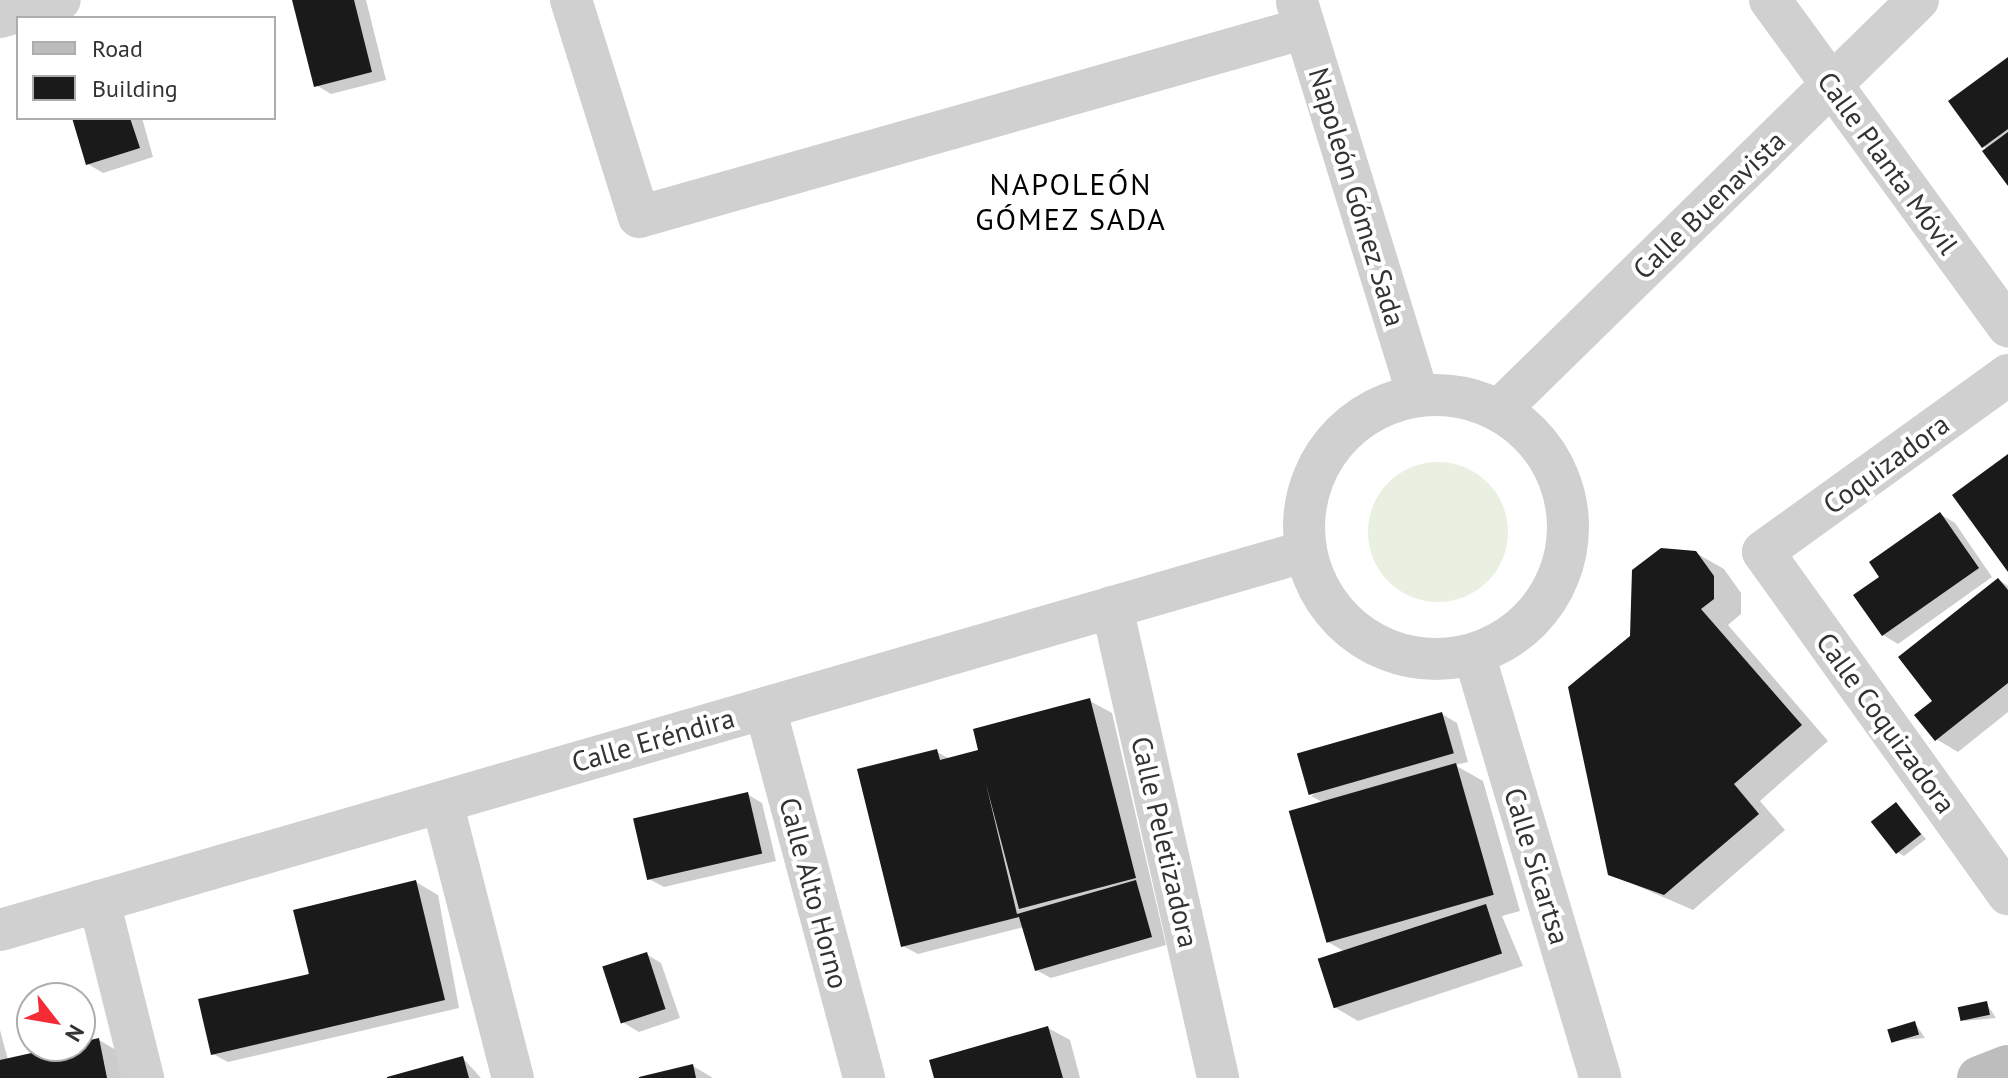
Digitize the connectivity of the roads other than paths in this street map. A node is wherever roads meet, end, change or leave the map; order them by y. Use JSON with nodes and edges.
{"nodes":[{"id":1,"x":60,"y":0,"type":"edge"},
{"id":2,"x":571,"y":0,"type":"edge"},
{"id":3,"x":1770,"y":0,"type":"edge"},
{"id":4,"x":1918,"y":0,"type":"edge"},
{"id":5,"x":1,"y":11,"type":"edge"},
{"id":6,"x":1300,"y":14,"type":"edge"},
{"id":7,"x":1831,"y":86,"type":"junction"},
{"id":8,"x":2008,"y":326,"type":"edge"},
{"id":9,"x":2008,"y":375,"type":"edge"},
{"id":10,"x":1418,"y":395,"type":"junction"},
{"id":11,"x":1500,"y":409,"type":"junction"},
{"id":12,"x":1306,"y":551,"type":"junction"},
{"id":13,"x":1763,"y":552,"type":"joint"},
{"id":14,"x":1112,"y":607,"type":"junction"},
{"id":15,"x":1474,"y":654,"type":"junction"},
{"id":16,"x":765,"y":708,"type":"junction"},
{"id":17,"x":442,"y":802,"type":"junction"},
{"id":18,"x":2008,"y":894,"type":"edge"},
{"id":19,"x":99,"y":901,"type":"junction"},
{"id":20,"x":0,"y":930,"type":"edge"},
{"id":21,"x":2008,"y":1067,"type":"edge"},
{"id":22,"x":143,"y":1078,"type":"edge"},
{"id":23,"x":513,"y":1078,"type":"edge"},
{"id":24,"x":864,"y":1078,"type":"edge"},
{"id":25,"x":1218,"y":1078,"type":"edge"},
{"id":26,"x":1600,"y":1078,"type":"edge"},
{"id":27,"x":1979,"y":1078,"type":"edge"}],
"edges":[{"from":1,"to":5,"type":"street"},
{"from":2,"to":6,"type":"street"},
{"from":3,"to":7,"type":"street","name":"Calle Planta Móvil"},
{"from":4,"to":7,"type":"street","name":"Calle Buenavista"},
{"from":6,"to":10,"type":"street","name":"Napoleón Gómez Sada"},
{"from":7,"to":8,"type":"street","name":"Calle Planta Móvil"},
{"from":7,"to":11,"type":"street","name":"Calle Buenavista"},
{"from":9,"to":13,"type":"street","name":"Coquizadora"},
{"from":10,"to":11,"type":"street"},
{"from":10,"to":12,"type":"street"},
{"from":11,"to":15,"type":"street"},
{"from":12,"to":14,"type":"street","name":"Calle Eréndira"},
{"from":12,"to":15,"type":"street"},
{"from":13,"to":18,"type":"street","name":"Calle Coquizadora"},
{"from":14,"to":16,"type":"street","name":"Calle Eréndira"},
{"from":14,"to":25,"type":"street","name":"Calle Peletizadora"},
{"from":15,"to":26,"type":"street","name":"Calle Sicartsa"},
{"from":16,"to":17,"type":"street","name":"Calle Eréndira"},
{"from":16,"to":24,"type":"street","name":"Calle Alto Horno"},
{"from":17,"to":19,"type":"street","name":"Calle Eréndira"},
{"from":17,"to":23,"type":"street"},
{"from":19,"to":20,"type":"street","name":"Calle Eréndira"},
{"from":19,"to":22,"type":"street"},
{"from":21,"to":27,"type":"street"}]}
